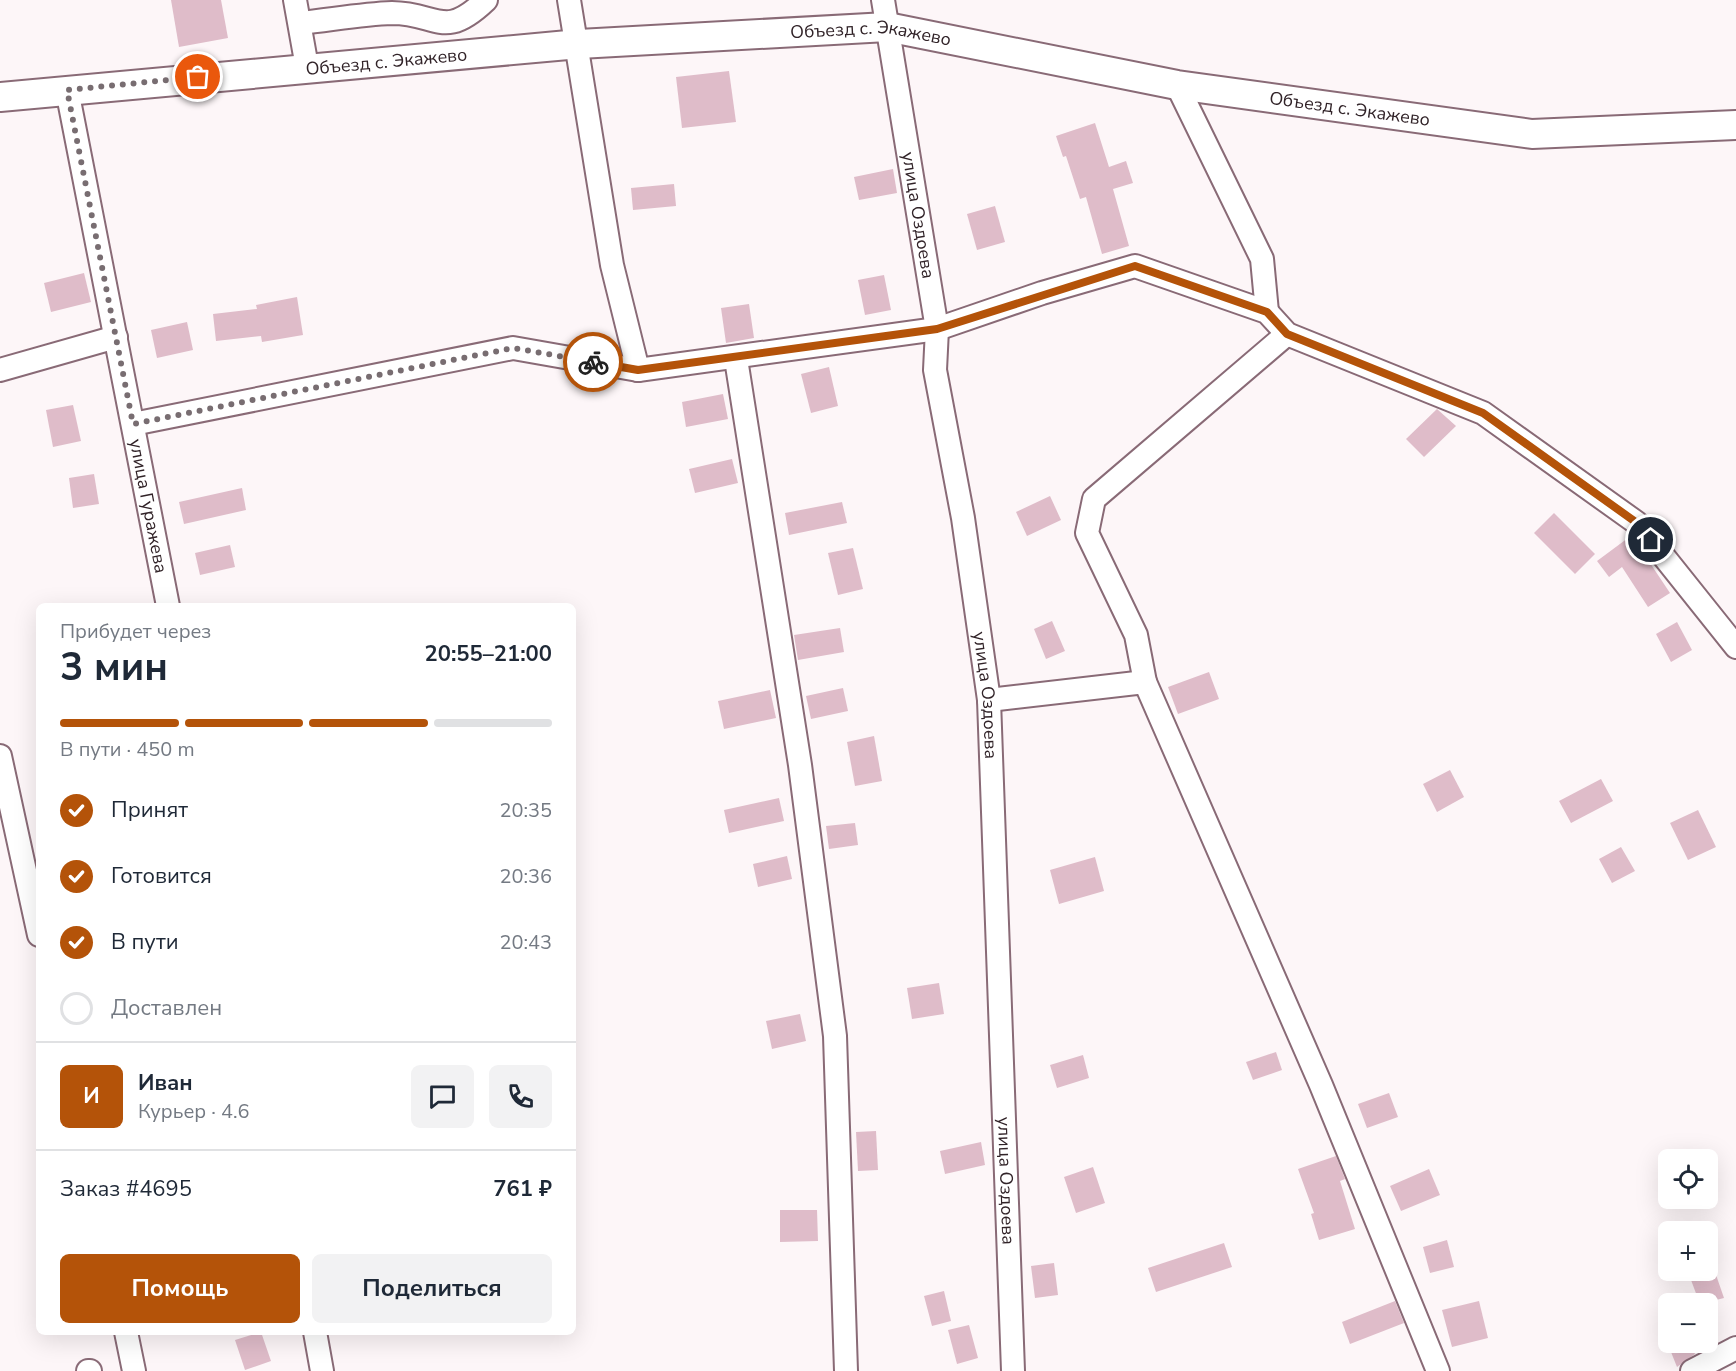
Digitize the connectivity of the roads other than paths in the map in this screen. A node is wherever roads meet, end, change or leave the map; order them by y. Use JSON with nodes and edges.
{"nodes":[{"id":1,"x":295,"y":0,"type":"edge"},
{"id":2,"x":486,"y":0,"type":"edge"},
{"id":3,"x":569,"y":0,"type":"edge"},
{"id":4,"x":885,"y":14,"type":"edge"},
{"id":5,"x":300,"y":23,"type":"junction"},
{"id":6,"x":579,"y":44,"type":"junction"},
{"id":7,"x":307,"y":67,"type":"junction"},
{"id":8,"x":1177,"y":85,"type":"junction"},
{"id":9,"x":67,"y":90,"type":"junction"},
{"id":10,"x":0,"y":97,"type":"edge"},
{"id":11,"x":1736,"y":125,"type":"edge"},
{"id":12,"x":1267,"y":312,"type":"junction"},
{"id":13,"x":937,"y":329,"type":"junction"},
{"id":14,"x":1287,"y":334,"type":"junction"},
{"id":15,"x":116,"y":337,"type":"junction"},
{"id":16,"x":736,"y":359,"type":"junction"},
{"id":17,"x":0,"y":369,"type":"edge"},
{"id":18,"x":638,"y":370,"type":"junction"},
{"id":19,"x":133,"y":424,"type":"junction"},
{"id":20,"x":167,"y":603,"type":"edge"},
{"id":21,"x":1736,"y":647,"type":"edge"},
{"id":22,"x":1145,"y":682,"type":"junction"},
{"id":23,"x":989,"y":700,"type":"junction"},
{"id":24,"x":0,"y":756,"type":"edge"},
{"id":25,"x":36,"y":921,"type":"edge"},
{"id":26,"x":127,"y":1335,"type":"edge"},
{"id":27,"x":316,"y":1335,"type":"edge"},
{"id":28,"x":1736,"y":1348,"type":"edge"},
{"id":29,"x":134,"y":1371,"type":"edge"},
{"id":30,"x":322,"y":1371,"type":"edge"},
{"id":31,"x":846,"y":1371,"type":"edge"},
{"id":32,"x":1013,"y":1371,"type":"edge"},
{"id":33,"x":1437,"y":1371,"type":"edge"},
{"id":34,"x":1692,"y":1371,"type":"edge"}],
"edges":[{"from":1,"to":5,"type":"street"},
{"from":2,"to":5,"type":"street"},
{"from":3,"to":6,"type":"street"},
{"from":4,"to":6,"type":"main road","name":"Объезд с. Экажево"},
{"from":4,"to":8,"type":"main road","name":"Объезд с. Экажево"},
{"from":4,"to":13,"type":"street","name":"улица Оздоева"},
{"from":5,"to":7,"type":"street"},
{"from":6,"to":7,"type":"main road","name":"Объезд с. Экажево"},
{"from":6,"to":18,"type":"street"},
{"from":7,"to":9,"type":"main road","name":"Объезд с. Экажево"},
{"from":8,"to":11,"type":"main road","name":"Объезд с. Экажево"},
{"from":8,"to":12,"type":"street"},
{"from":9,"to":10,"type":"main road","name":"Объезд с. Экажево"},
{"from":9,"to":15,"type":"street","name":"улица Гуражева"},
{"from":12,"to":13,"type":"street"},
{"from":12,"to":14,"type":"street"},
{"from":13,"to":16,"type":"street"},
{"from":13,"to":23,"type":"street","name":"улица Оздоева"},
{"from":14,"to":21,"type":"street"},
{"from":14,"to":22,"type":"street"},
{"from":15,"to":17,"type":"street"},
{"from":15,"to":19,"type":"street","name":"улица Гуражева"},
{"from":16,"to":18,"type":"street"},
{"from":16,"to":31,"type":"street"},
{"from":18,"to":19,"type":"street"},
{"from":19,"to":20,"type":"street","name":"улица Гуражева"},
{"from":22,"to":23,"type":"street"},
{"from":22,"to":33,"type":"street"},
{"from":23,"to":32,"type":"street","name":"улица Оздоева"},
{"from":24,"to":25,"type":"street"},
{"from":26,"to":29,"type":"street"},
{"from":27,"to":30,"type":"street"},
{"from":28,"to":34,"type":"street"}]}
